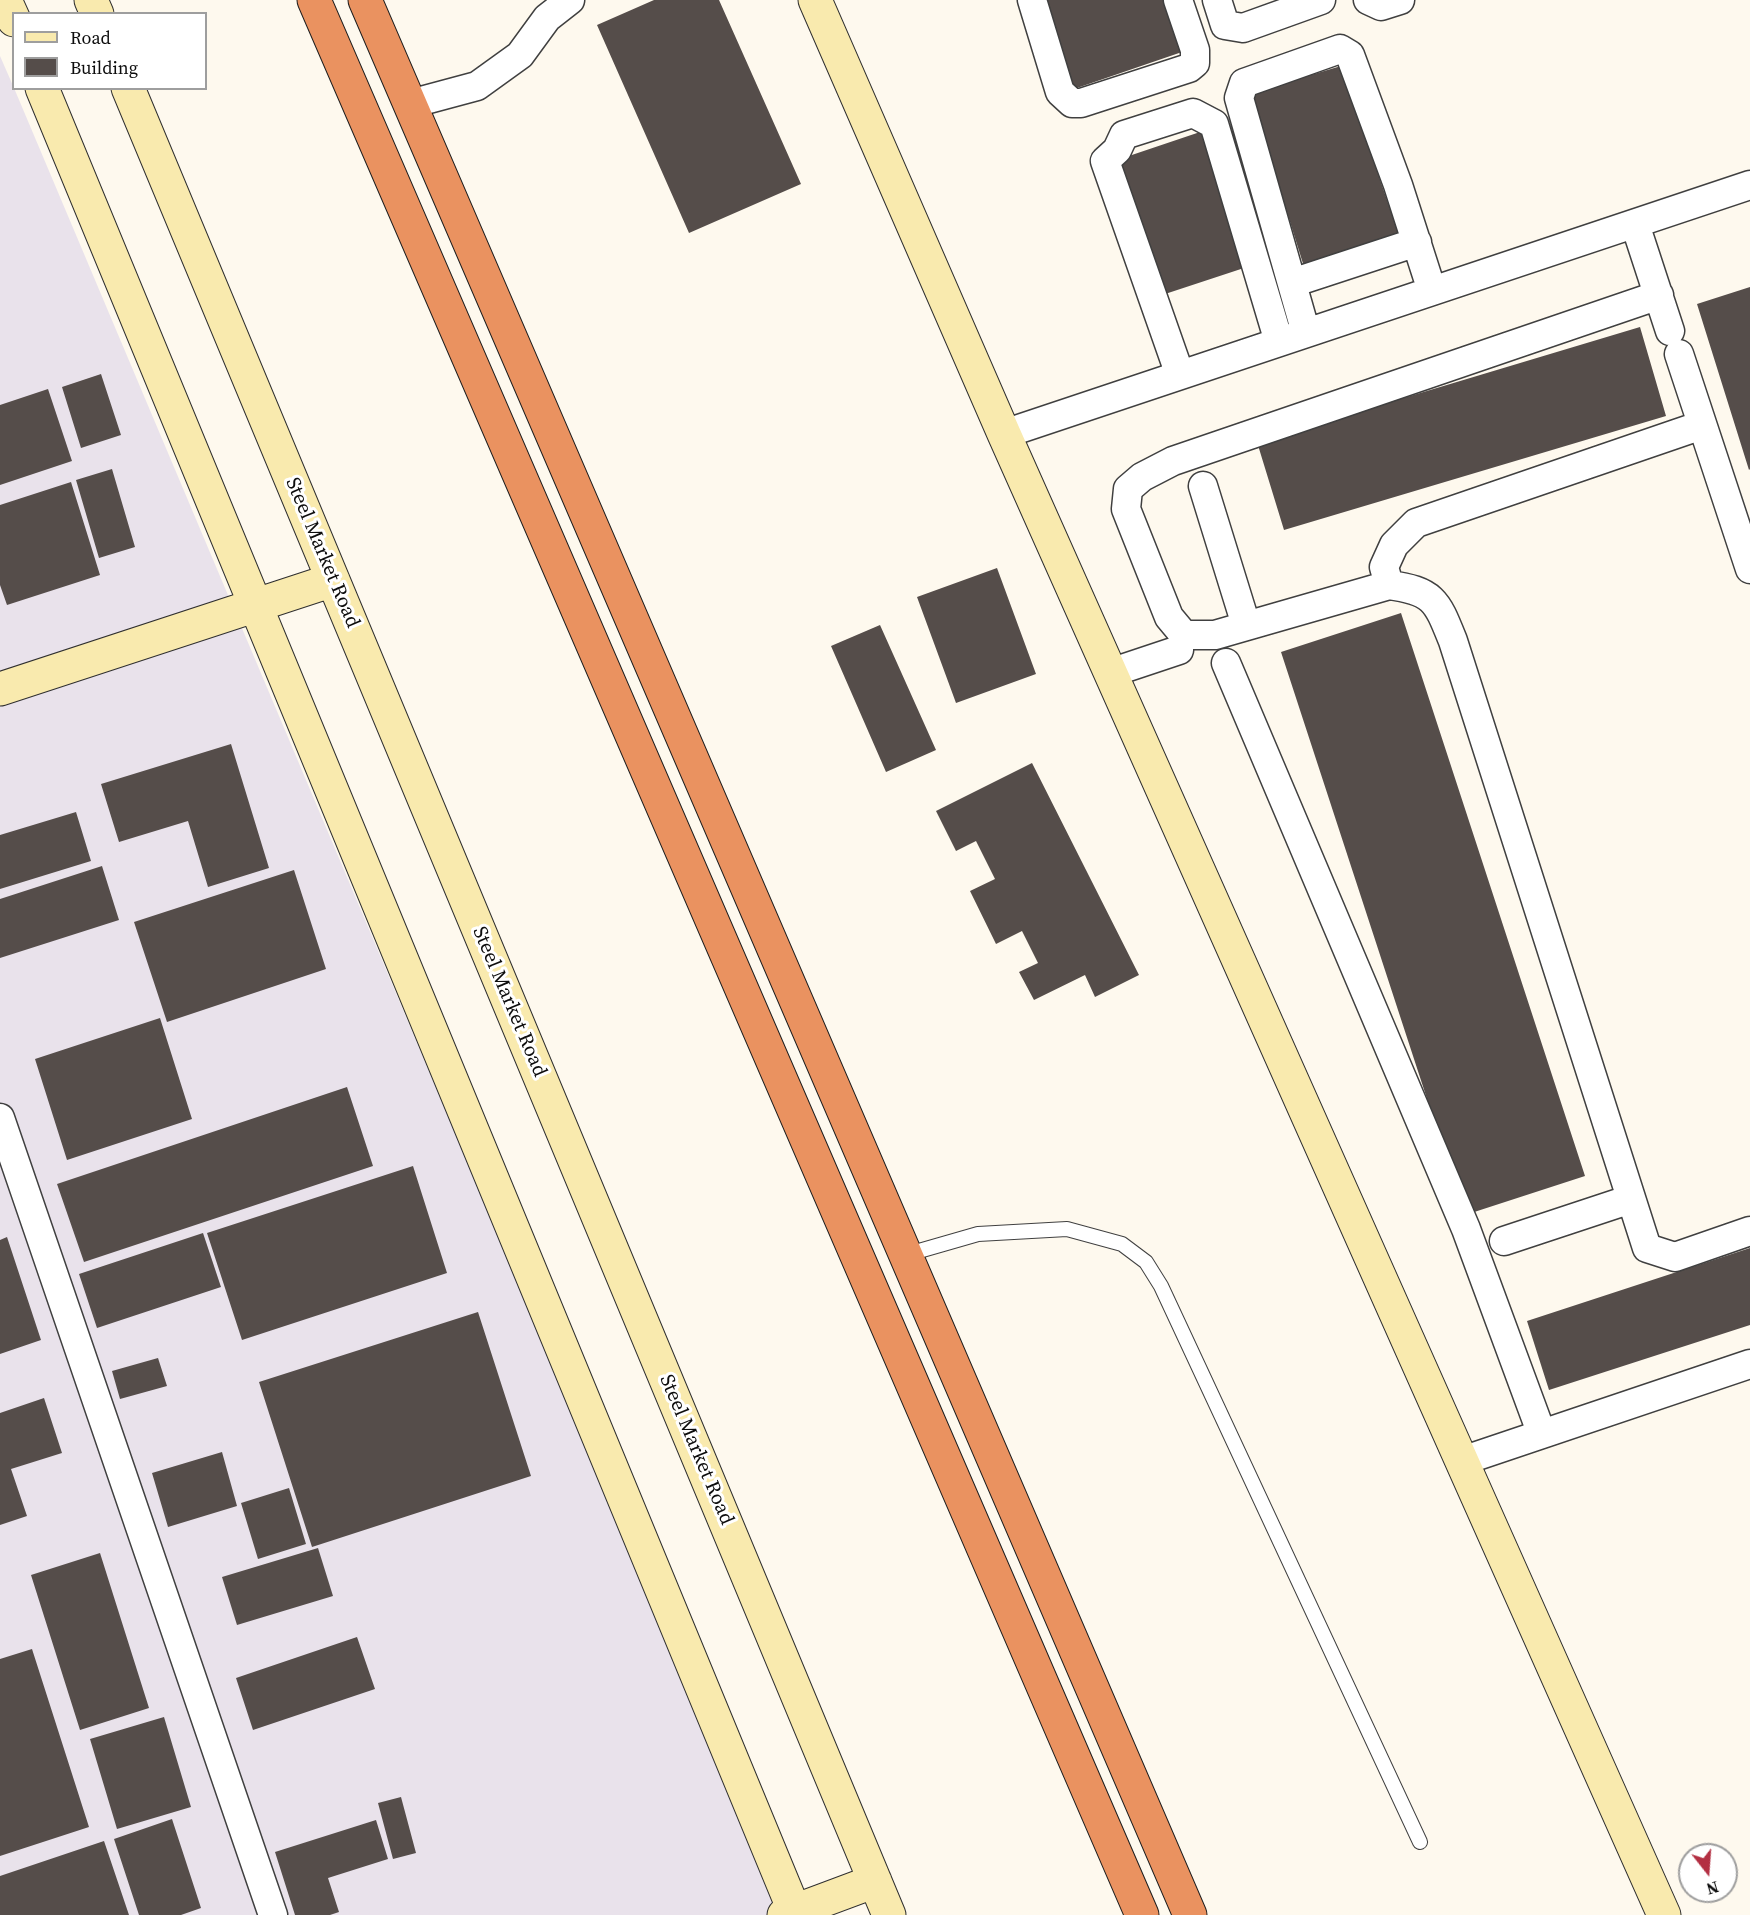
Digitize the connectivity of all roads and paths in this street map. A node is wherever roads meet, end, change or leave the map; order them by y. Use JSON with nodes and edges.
{"nodes":[{"id":1,"x":5,"y":0,"type":"edge"},
{"id":2,"x":314,"y":0,"type":"edge"},
{"id":3,"x":365,"y":0,"type":"edge"},
{"id":4,"x":570,"y":0,"type":"edge"},
{"id":5,"x":814,"y":0,"type":"edge"},
{"id":6,"x":1032,"y":0,"type":"edge"},
{"id":7,"x":1178,"y":0,"type":"edge"},
{"id":8,"x":1217,"y":0,"type":"edge"},
{"id":9,"x":1321,"y":0,"type":"edge"},
{"id":10,"x":1368,"y":0,"type":"edge"},
{"id":11,"x":1400,"y":0,"type":"edge"},
{"id":12,"x":12,"y":16,"type":"edge"},
{"id":13,"x":43,"y":90,"type":"edge"},
{"id":14,"x":129,"y":90,"type":"edge"},
{"id":15,"x":410,"y":104,"type":"junction"},
{"id":16,"x":1750,"y":185,"type":"edge"},
{"id":17,"x":1635,"y":224,"type":"junction"},
{"id":18,"x":1417,"y":243,"type":"junction"},
{"id":19,"x":1292,"y":283,"type":"junction"},
{"id":20,"x":1432,"y":291,"type":"junction"},
{"id":21,"x":1659,"y":295,"type":"junction"},
{"id":22,"x":1306,"y":333,"type":"junction"},
{"id":23,"x":1279,"y":342,"type":"junction"},
{"id":24,"x":1180,"y":375,"type":"junction"},
{"id":25,"x":1702,"y":425,"type":"junction"},
{"id":26,"x":1004,"y":434,"type":"junction"},
{"id":27,"x":1203,"y":486,"type":"dead end"},
{"id":28,"x":1750,"y":569,"type":"edge"},
{"id":29,"x":333,"y":580,"type":"junction"},
{"id":30,"x":1389,"y":585,"type":"junction"},
{"id":31,"x":255,"y":606,"type":"junction"},
{"id":32,"x":1246,"y":625,"type":"junction"},
{"id":33,"x":1179,"y":650,"type":"dead end"},
{"id":34,"x":1226,"y":663,"type":"dead end"},
{"id":35,"x":1110,"y":673,"type":"junction"},
{"id":36,"x":0,"y":689,"type":"edge"},
{"id":37,"x":0,"y":1118,"type":"edge"},
{"id":38,"x":1631,"y":1199,"type":"junction"},
{"id":39,"x":1750,"y":1231,"type":"edge"},
{"id":40,"x":1504,"y":1241,"type":"dead end"},
{"id":41,"x":905,"y":1255,"type":"junction"},
{"id":42,"x":1750,"y":1364,"type":"edge"},
{"id":43,"x":1541,"y":1432,"type":"junction"},
{"id":44,"x":1462,"y":1461,"type":"junction"},
{"id":45,"x":1420,"y":1842,"type":"dead end"},
{"id":46,"x":875,"y":1881,"type":"junction"},
{"id":47,"x":791,"y":1914,"type":"edge"},
{"id":48,"x":273,"y":1915,"type":"edge"},
{"id":49,"x":889,"y":1915,"type":"edge"},
{"id":50,"x":1142,"y":1915,"type":"edge"},
{"id":51,"x":1190,"y":1915,"type":"edge"},
{"id":52,"x":1664,"y":1915,"type":"edge"}],
"edges":[{"from":1,"to":12,"type":"street"},
{"from":2,"to":50,"type":"highway"},
{"from":3,"to":15,"type":"highway"},
{"from":4,"to":15,"type":"street"},
{"from":5,"to":26,"type":"street"},
{"from":6,"to":7,"type":"street"},
{"from":8,"to":9,"type":"street"},
{"from":10,"to":11,"type":"street"},
{"from":13,"to":31,"type":"street"},
{"from":14,"to":29,"type":"street","name":"Steel Market Road"},
{"from":15,"to":41,"type":"highway"},
{"from":16,"to":17,"type":"street"},
{"from":17,"to":20,"type":"street"},
{"from":17,"to":21,"type":"street"},
{"from":18,"to":19,"type":"street"},
{"from":18,"to":19,"type":"street"},
{"from":18,"to":20,"type":"street"},
{"from":19,"to":22,"type":"street"},
{"from":20,"to":22,"type":"street"},
{"from":21,"to":25,"type":"street"},
{"from":21,"to":32,"type":"street"},
{"from":22,"to":23,"type":"street"},
{"from":23,"to":24,"type":"street"},
{"from":23,"to":24,"type":"street"},
{"from":24,"to":26,"type":"street"},
{"from":25,"to":28,"type":"street"},
{"from":25,"to":30,"type":"street"},
{"from":26,"to":35,"type":"street"},
{"from":27,"to":32,"type":"street"},
{"from":29,"to":31,"type":"street"},
{"from":29,"to":46,"type":"street","name":"Steel Market Road"},
{"from":30,"to":32,"type":"street"},
{"from":30,"to":38,"type":"street"},
{"from":31,"to":36,"type":"street"},
{"from":31,"to":47,"type":"street"},
{"from":33,"to":35,"type":"street"},
{"from":34,"to":43,"type":"street"},
{"from":35,"to":44,"type":"street"},
{"from":37,"to":48,"type":"street"},
{"from":38,"to":39,"type":"street"},
{"from":38,"to":40,"type":"street"},
{"from":41,"to":45,"type":"lane"},
{"from":41,"to":51,"type":"highway"},
{"from":42,"to":43,"type":"street"},
{"from":43,"to":44,"type":"street"},
{"from":44,"to":52,"type":"street"},
{"from":46,"to":47,"type":"street"},
{"from":46,"to":49,"type":"street","name":"Steel Market Road"}]}
